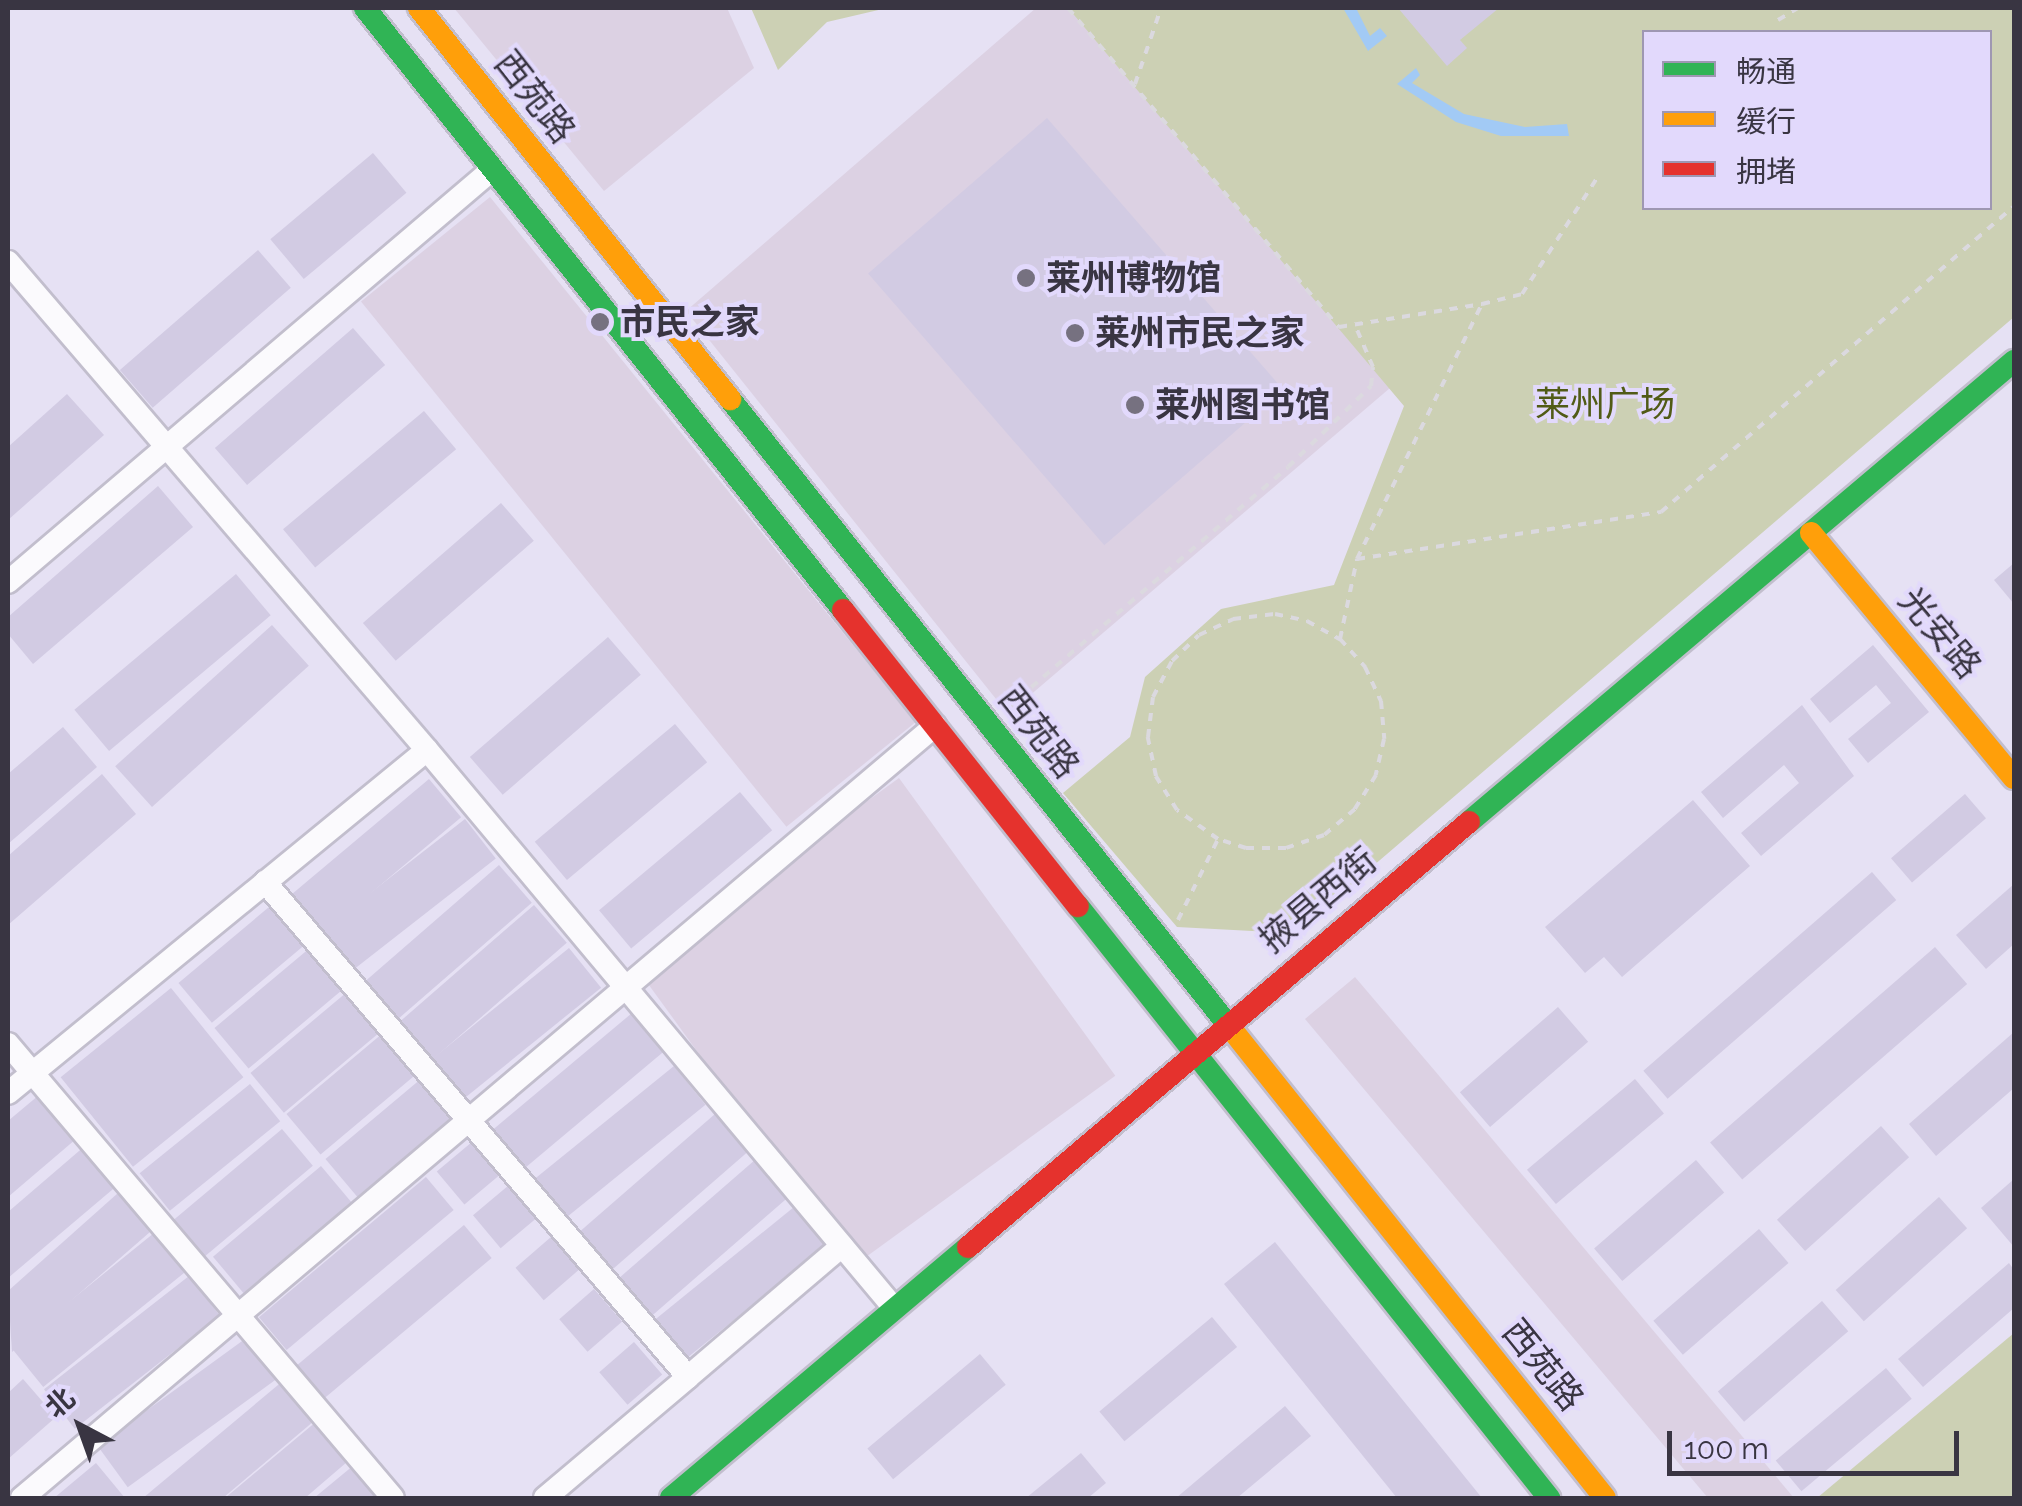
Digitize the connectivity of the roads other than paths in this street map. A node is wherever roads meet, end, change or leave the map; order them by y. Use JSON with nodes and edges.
{"nodes":[{"id":1,"x":364,"y":8,"type":"edge"},
{"id":2,"x":420,"y":8,"type":"edge"},
{"id":3,"x":493,"y":169,"type":"junction"},
{"id":4,"x":8,"y":262,"type":"edge"},
{"id":5,"x":2014,"y":361,"type":"edge"},
{"id":6,"x":168,"y":445,"type":"junction"},
{"id":7,"x":1812,"y":533,"type":"junction"},
{"id":8,"x":8,"y":582,"type":"edge"},
{"id":9,"x":935,"y":726,"type":"junction"},
{"id":10,"x":426,"y":750,"type":"junction"},
{"id":11,"x":2014,"y":778,"type":"edge"},
{"id":12,"x":265,"y":882,"type":"junction"},
{"id":13,"x":626,"y":988,"type":"junction"},
{"id":14,"x":1226,"y":1023,"type":"junction"},
{"id":15,"x":8,"y":1044,"type":"edge"},
{"id":16,"x":1192,"y":1051,"type":"junction"},
{"id":17,"x":32,"y":1072,"type":"junction"},
{"id":18,"x":8,"y":1093,"type":"edge"},
{"id":19,"x":470,"y":1120,"type":"junction"},
{"id":20,"x":842,"y":1246,"type":"junction"},
{"id":21,"x":894,"y":1308,"type":"junction"},
{"id":22,"x":239,"y":1315,"type":"junction"},
{"id":23,"x":688,"y":1376,"type":"junction"},
{"id":24,"x":22,"y":1498,"type":"edge"},
{"id":25,"x":393,"y":1498,"type":"edge"},
{"id":26,"x":545,"y":1498,"type":"edge"},
{"id":27,"x":672,"y":1498,"type":"edge"},
{"id":28,"x":1549,"y":1498,"type":"edge"},
{"id":29,"x":1604,"y":1498,"type":"edge"}],
"edges":[{"from":1,"to":3,"type":"main road"},
{"from":2,"to":14,"type":"main road","name":"西苑路"},
{"from":3,"to":6,"type":"street"},
{"from":3,"to":9,"type":"main road"},
{"from":4,"to":6,"type":"street"},
{"from":5,"to":7,"type":"main road","name":"掖县西街"},
{"from":6,"to":8,"type":"street"},
{"from":6,"to":10,"type":"street"},
{"from":7,"to":11,"type":"main road","name":"光安路"},
{"from":7,"to":14,"type":"main road","name":"掖县西街"},
{"from":9,"to":13,"type":"street"},
{"from":9,"to":16,"type":"main road"},
{"from":10,"to":12,"type":"street"},
{"from":10,"to":13,"type":"street"},
{"from":12,"to":17,"type":"street"},
{"from":12,"to":19,"type":"street"},
{"from":13,"to":19,"type":"street"},
{"from":13,"to":20,"type":"street"},
{"from":14,"to":16,"type":"main road","name":"掖县西街"},
{"from":14,"to":29,"type":"main road","name":"西苑路"},
{"from":15,"to":17,"type":"street"},
{"from":16,"to":21,"type":"main road","name":"掖县西街"},
{"from":16,"to":28,"type":"main road"},
{"from":17,"to":18,"type":"street"},
{"from":17,"to":22,"type":"street"},
{"from":19,"to":22,"type":"street"},
{"from":19,"to":23,"type":"street"},
{"from":20,"to":21,"type":"street"},
{"from":20,"to":23,"type":"street"},
{"from":21,"to":27,"type":"main road","name":"掖县西街"},
{"from":22,"to":24,"type":"street"},
{"from":22,"to":25,"type":"street"},
{"from":23,"to":26,"type":"street"}]}
